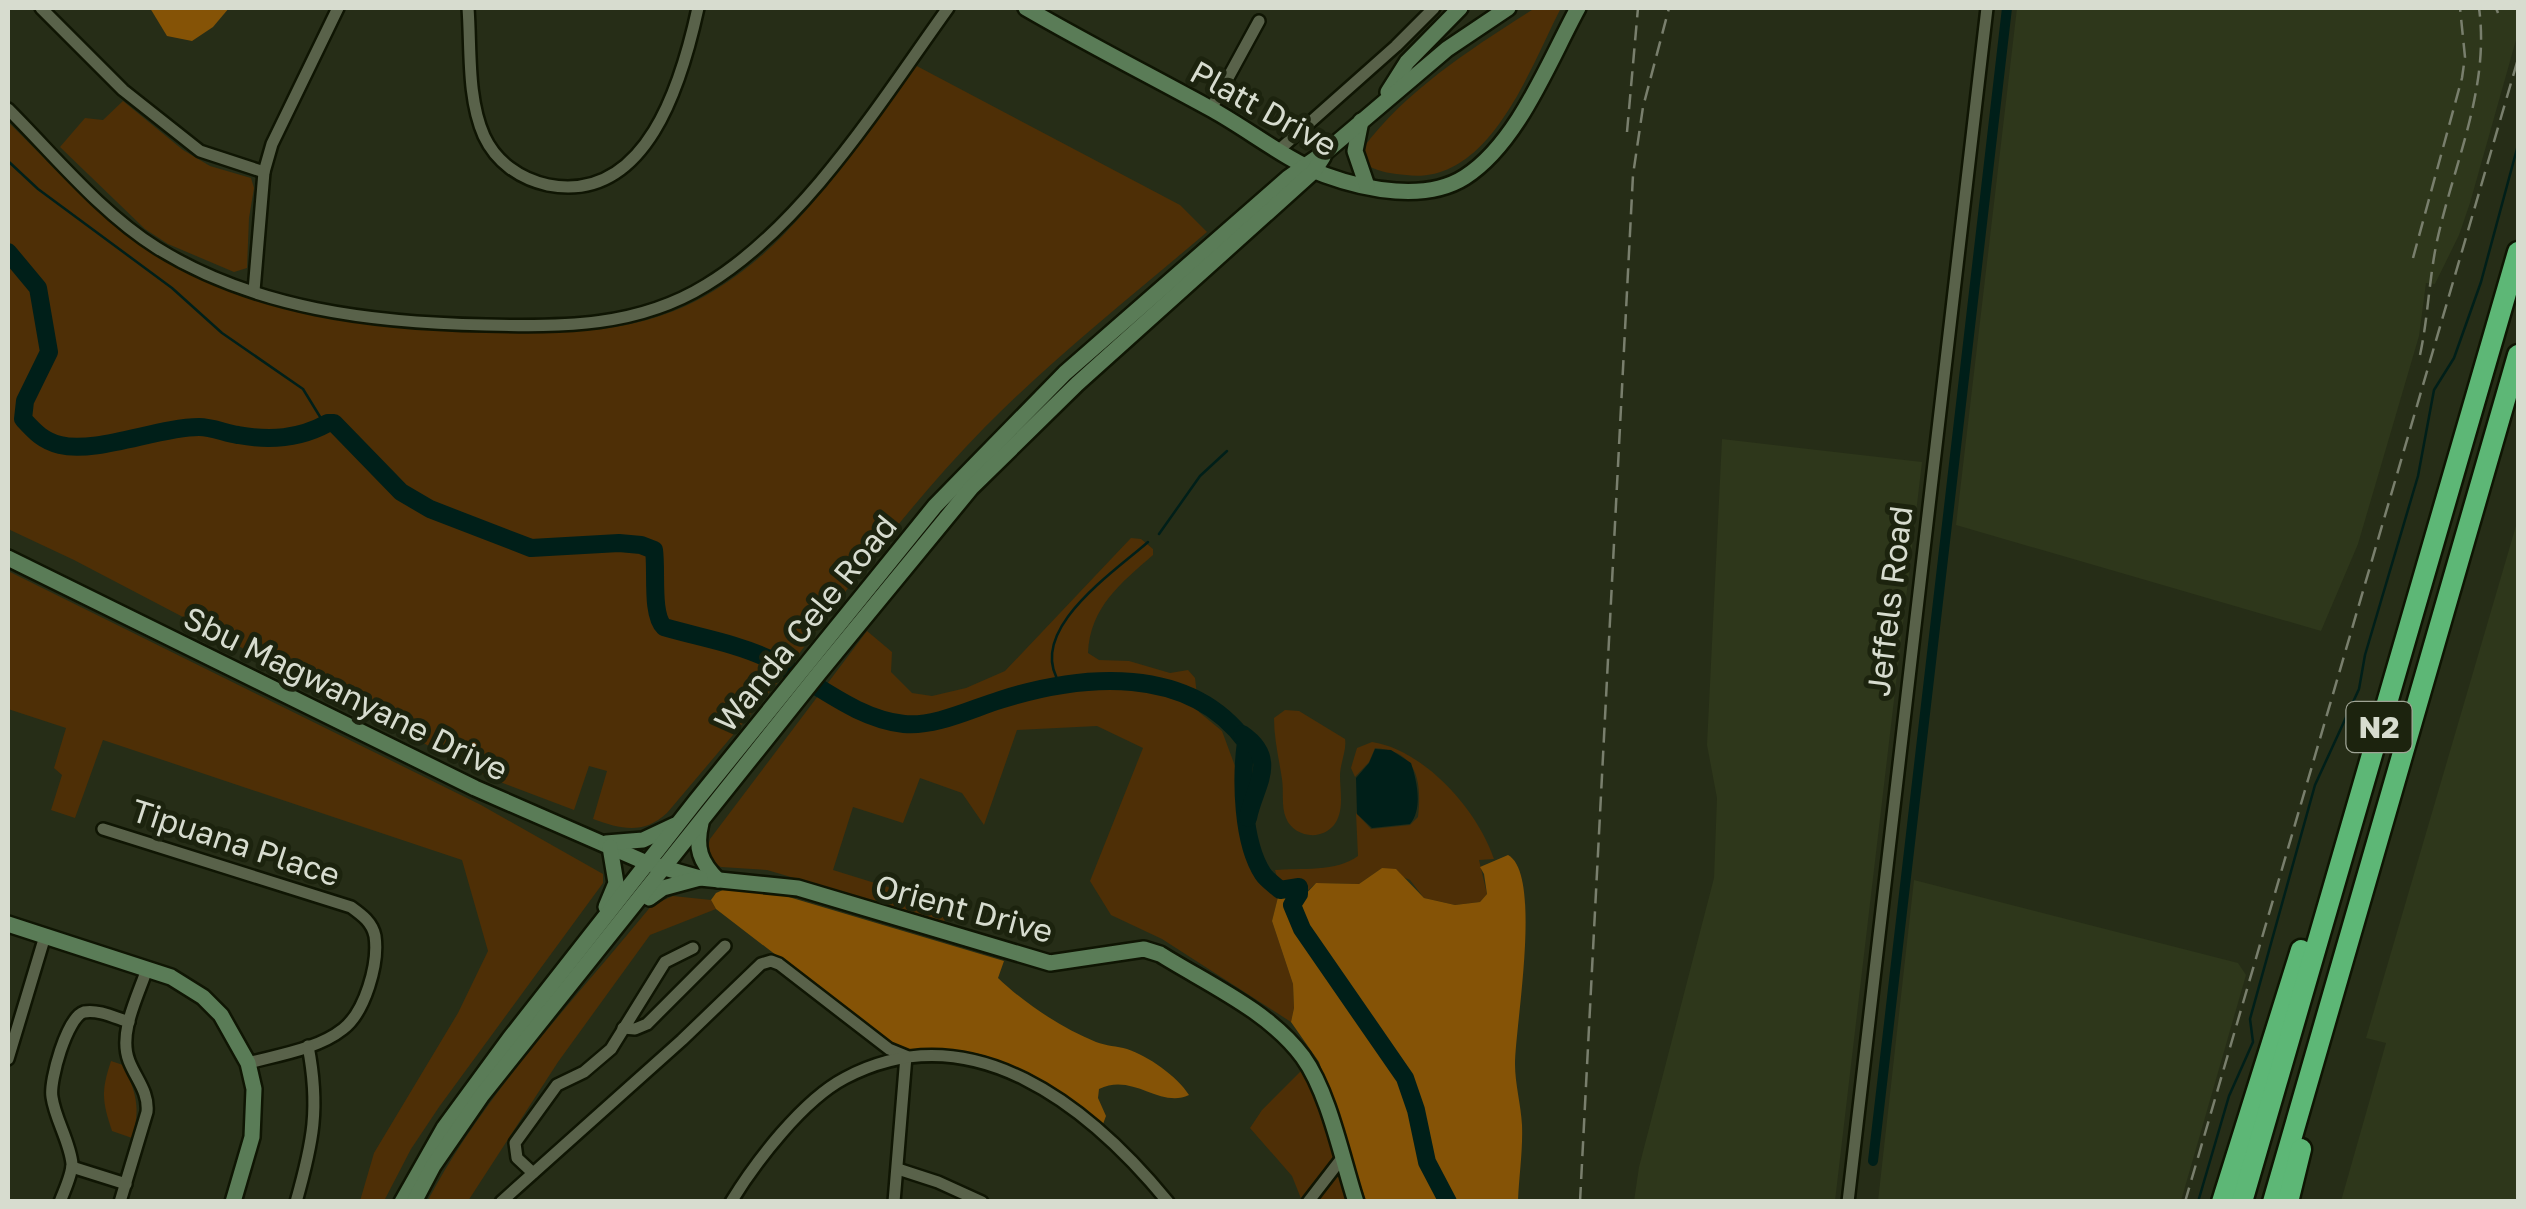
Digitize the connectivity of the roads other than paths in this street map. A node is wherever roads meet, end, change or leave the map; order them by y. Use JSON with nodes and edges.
{"nodes":[{"id":1,"x":41,"y":8,"type":"edge"},
{"id":2,"x":338,"y":8,"type":"edge"},
{"id":3,"x":468,"y":8,"type":"edge"},
{"id":4,"x":698,"y":8,"type":"edge"},
{"id":5,"x":948,"y":8,"type":"edge"},
{"id":6,"x":1026,"y":8,"type":"edge"},
{"id":7,"x":1434,"y":8,"type":"edge"},
{"id":8,"x":1460,"y":8,"type":"edge"},
{"id":9,"x":1508,"y":8,"type":"edge"},
{"id":10,"x":1578,"y":8,"type":"edge"},
{"id":11,"x":1987,"y":8,"type":"edge"},
{"id":12,"x":1258,"y":21,"type":"dead end"},
{"id":13,"x":1380,"y":104,"type":"junction"},
{"id":14,"x":8,"y":109,"type":"edge"},
{"id":15,"x":1211,"y":109,"type":"junction"},
{"id":16,"x":1361,"y":121,"type":"junction"},
{"id":17,"x":1280,"y":149,"type":"junction"},
{"id":18,"x":1309,"y":168,"type":"junction"},
{"id":19,"x":264,"y":172,"type":"junction"},
{"id":20,"x":1367,"y":186,"type":"junction"},
{"id":21,"x":2518,"y":252,"type":"edge"},
{"id":22,"x":254,"y":290,"type":"junction"},
{"id":23,"x":2518,"y":356,"type":"edge"},
{"id":24,"x":8,"y":558,"type":"edge"},
{"id":25,"x":2390,"y":690,"type":"junction"},
{"id":26,"x":794,"y":693,"type":"junction"},
{"id":27,"x":702,"y":819,"type":"junction"},
{"id":28,"x":682,"y":820,"type":"junction"},
{"id":29,"x":104,"y":829,"type":"dead end"},
{"id":30,"x":606,"y":845,"type":"junction"},
{"id":31,"x":647,"y":863,"type":"junction"},
{"id":32,"x":664,"y":868,"type":"junction"},
{"id":33,"x":700,"y":878,"type":"junction"},
{"id":34,"x":718,"y":880,"type":"junction"},
{"id":35,"x":633,"y":909,"type":"junction"},
{"id":36,"x":8,"y":924,"type":"edge"},
{"id":37,"x":600,"y":925,"type":"junction"},
{"id":38,"x":45,"y":936,"type":"junction"},
{"id":39,"x":2348,"y":942,"type":"junction"},
{"id":40,"x":725,"y":946,"type":"dead end"},
{"id":41,"x":692,"y":948,"type":"dead end"},
{"id":42,"x":147,"y":969,"type":"junction"},
{"id":43,"x":129,"y":1022,"type":"junction"},
{"id":44,"x":624,"y":1028,"type":"junction"},
{"id":45,"x":308,"y":1046,"type":"junction"},
{"id":46,"x":906,"y":1056,"type":"junction"},
{"id":47,"x":8,"y":1059,"type":"edge"},
{"id":48,"x":248,"y":1063,"type":"junction"},
{"id":49,"x":1342,"y":1158,"type":"junction"},
{"id":50,"x":72,"y":1167,"type":"junction"},
{"id":51,"x":898,"y":1169,"type":"junction"},
{"id":52,"x":533,"y":1173,"type":"junction"},
{"id":53,"x":126,"y":1184,"type":"junction"},
{"id":54,"x":60,"y":1202,"type":"edge"},
{"id":55,"x":120,"y":1202,"type":"edge"},
{"id":56,"x":233,"y":1202,"type":"edge"},
{"id":57,"x":296,"y":1202,"type":"edge"},
{"id":58,"x":402,"y":1202,"type":"edge"},
{"id":59,"x":414,"y":1202,"type":"edge"},
{"id":60,"x":501,"y":1202,"type":"edge"},
{"id":61,"x":731,"y":1202,"type":"edge"},
{"id":62,"x":894,"y":1202,"type":"edge"},
{"id":63,"x":982,"y":1202,"type":"edge"},
{"id":64,"x":1168,"y":1202,"type":"edge"},
{"id":65,"x":1308,"y":1202,"type":"edge"},
{"id":66,"x":1356,"y":1202,"type":"edge"},
{"id":67,"x":1848,"y":1202,"type":"edge"},
{"id":68,"x":2222,"y":1202,"type":"edge"},
{"id":69,"x":2242,"y":1202,"type":"edge"},
{"id":70,"x":2272,"y":1202,"type":"edge"},
{"id":71,"x":2288,"y":1202,"type":"edge"}],
"edges":[{"from":1,"to":19,"type":"street"},
{"from":2,"to":19,"type":"street"},
{"from":3,"to":4,"type":"street"},
{"from":5,"to":22,"type":"street"},
{"from":6,"to":15,"type":"street","name":"Platt Drive"},
{"from":7,"to":17,"type":"street"},
{"from":8,"to":13,"type":"street"},
{"from":9,"to":13,"type":"street","name":"Wanda Cele Road"},
{"from":10,"to":20,"type":"street","name":"Platt Drive"},
{"from":11,"to":67,"type":"street","name":"Jeffels Road"},
{"from":12,"to":15,"type":"street"},
{"from":13,"to":16,"type":"street","name":"Wanda Cele Road"},
{"from":14,"to":22,"type":"street"},
{"from":15,"to":17,"type":"street","name":"Platt Drive"},
{"from":16,"to":18,"type":"street","name":"Wanda Cele Road"},
{"from":16,"to":20,"type":"street"},
{"from":17,"to":18,"type":"street","name":"Platt Drive"},
{"from":18,"to":20,"type":"street","name":"Platt Drive"},
{"from":18,"to":26,"type":"street","name":"Wanda Cele Road"},
{"from":19,"to":22,"type":"street"},
{"from":21,"to":25,"type":"highway","number":"N2"},
{"from":23,"to":39,"type":"highway","number":"N2"},
{"from":24,"to":30,"type":"street","name":"Sbu Magwanyane Drive"},
{"from":25,"to":68,"type":"highway"},
{"from":25,"to":69,"type":"highway","number":"N2"},
{"from":26,"to":27,"type":"street","name":"Wanda Cele Road"},
{"from":26,"to":28,"type":"street","name":"Wanda Cele Road"},
{"from":27,"to":32,"type":"street","name":"Wanda Cele Road"},
{"from":27,"to":34,"type":"street"},
{"from":28,"to":30,"type":"street"},
{"from":28,"to":31,"type":"street","name":"Wanda Cele Road"},
{"from":29,"to":45,"type":"street","name":"Tipuana Place"},
{"from":30,"to":31,"type":"street","name":"Sbu Magwanyane Drive"},
{"from":30,"to":37,"type":"street"},
{"from":31,"to":32,"type":"street","name":"Sbu Magwanyane Drive"},
{"from":31,"to":37,"type":"street","name":"Wanda Cele Road"},
{"from":32,"to":33,"type":"street","name":"Orient Drive"},
{"from":32,"to":35,"type":"street","name":"Wanda Cele Road"},
{"from":33,"to":34,"type":"street","name":"Orient Drive"},
{"from":33,"to":35,"type":"street"},
{"from":34,"to":49,"type":"street","name":"Orient Drive"},
{"from":35,"to":59,"type":"street","name":"Wanda Cele Road"},
{"from":36,"to":38,"type":"street"},
{"from":37,"to":58,"type":"street","name":"Wanda Cele Road"},
{"from":38,"to":42,"type":"street"},
{"from":38,"to":47,"type":"street"},
{"from":39,"to":70,"type":"highway","number":"N2"},
{"from":39,"to":71,"type":"highway"},
{"from":40,"to":44,"type":"street"},
{"from":41,"to":44,"type":"street"},
{"from":42,"to":43,"type":"street"},
{"from":42,"to":48,"type":"street"},
{"from":43,"to":50,"type":"street"},
{"from":43,"to":53,"type":"street"},
{"from":44,"to":52,"type":"street"},
{"from":45,"to":48,"type":"street","name":"Tipuana Place"},
{"from":45,"to":57,"type":"street"},
{"from":46,"to":51,"type":"street"},
{"from":46,"to":52,"type":"street"},
{"from":46,"to":61,"type":"street"},
{"from":46,"to":64,"type":"street"},
{"from":48,"to":56,"type":"street"},
{"from":49,"to":65,"type":"street"},
{"from":49,"to":66,"type":"street","name":"Orient Drive"},
{"from":50,"to":53,"type":"street"},
{"from":50,"to":54,"type":"street"},
{"from":51,"to":62,"type":"street"},
{"from":51,"to":63,"type":"street"},
{"from":52,"to":60,"type":"street"},
{"from":53,"to":55,"type":"street"}]}
